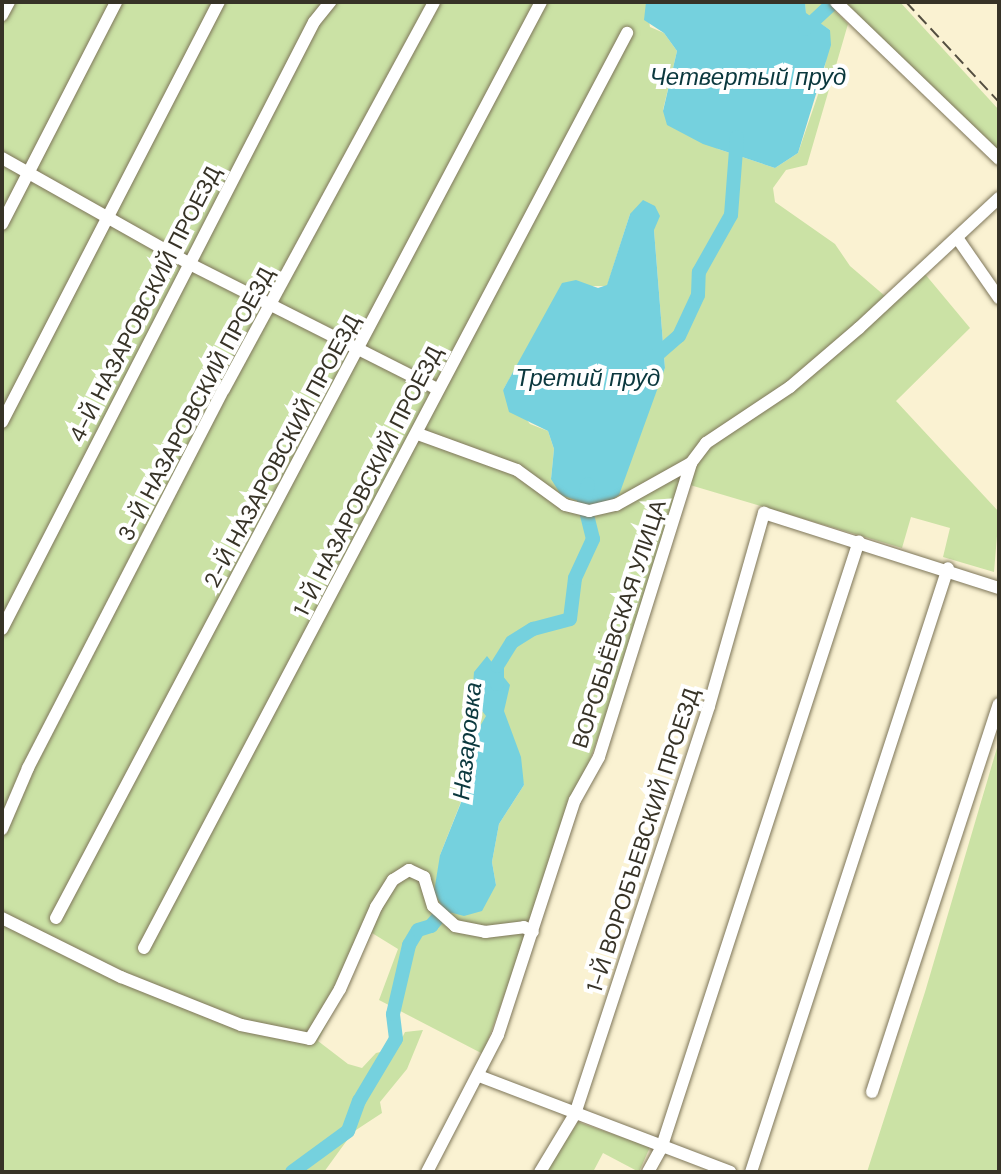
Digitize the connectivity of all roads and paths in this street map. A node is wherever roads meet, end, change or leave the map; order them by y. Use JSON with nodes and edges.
{"nodes":[{"id":1,"x":9,"y":2,"type":"edge"},
{"id":2,"x":116,"y":2,"type":"edge"},
{"id":3,"x":219,"y":2,"type":"edge"},
{"id":4,"x":330,"y":2,"type":"edge"},
{"id":5,"x":434,"y":2,"type":"edge"},
{"id":6,"x":541,"y":2,"type":"edge"},
{"id":7,"x":836,"y":2,"type":"edge"},
{"id":8,"x":2,"y":15,"type":"edge"},
{"id":9,"x":627,"y":33,"type":"dead end"},
{"id":10,"x":2,"y":158,"type":"edge"},
{"id":11,"x":999,"y":159,"type":"edge"},
{"id":12,"x":27,"y":171,"type":"junction"},
{"id":13,"x":999,"y":198,"type":"edge"},
{"id":14,"x":105,"y":216,"type":"junction"},
{"id":15,"x":2,"y":224,"type":"edge"},
{"id":16,"x":958,"y":239,"type":"junction"},
{"id":17,"x":188,"y":263,"type":"junction"},
{"id":18,"x":999,"y":298,"type":"edge"},
{"id":19,"x":273,"y":303,"type":"junction"},
{"id":20,"x":361,"y":346,"type":"junction"},
{"id":21,"x":437,"y":389,"type":"junction"},
{"id":22,"x":2,"y":422,"type":"edge"},
{"id":23,"x":418,"y":434,"type":"junction"},
{"id":24,"x":691,"y":463,"type":"junction"},
{"id":25,"x":859,"y":541,"type":"junction"},
{"id":26,"x":948,"y":568,"type":"junction"},
{"id":27,"x":999,"y":588,"type":"edge"},
{"id":28,"x":2,"y":629,"type":"edge"},
{"id":29,"x":999,"y":704,"type":"edge"},
{"id":30,"x":2,"y":829,"type":"edge"},
{"id":31,"x":2,"y":918,"type":"edge"},
{"id":32,"x":56,"y":918,"type":"dead end"},
{"id":33,"x":533,"y":932,"type":"junction"},
{"id":34,"x":144,"y":948,"type":"dead end"},
{"id":35,"x":479,"y":1076,"type":"junction"},
{"id":36,"x":872,"y":1092,"type":"dead end"},
{"id":37,"x":575,"y":1114,"type":"junction"},
{"id":38,"x":661,"y":1149,"type":"junction"},
{"id":39,"x":427,"y":1172,"type":"edge"},
{"id":40,"x":540,"y":1172,"type":"edge"},
{"id":41,"x":648,"y":1172,"type":"edge"},
{"id":42,"x":730,"y":1172,"type":"edge"},
{"id":43,"x":751,"y":1172,"type":"edge"}],
"edges":[{"from":1,"to":8,"type":"street"},
{"from":2,"to":12,"type":"street"},
{"from":3,"to":14,"type":"street"},
{"from":4,"to":17,"type":"street","name":"4-Й НАЗАРОВСКИЙ ПРОЕЗД"},
{"from":5,"to":19,"type":"street","name":"3-Й НАЗАРОВСКИЙ ПРОЕЗД"},
{"from":6,"to":20,"type":"street","name":"2-Й НАЗАРОВСКИЙ ПРОЕЗД"},
{"from":7,"to":11,"type":"street"},
{"from":9,"to":21,"type":"street","name":"1-Й НАЗАРОВСКИЙ ПРОЕЗД"},
{"from":10,"to":12,"type":"street"},
{"from":12,"to":14,"type":"street"},
{"from":12,"to":15,"type":"street"},
{"from":13,"to":16,"type":"street","name":"ВОРОБЬЁВСКАЯ УЛИЦА"},
{"from":14,"to":17,"type":"street"},
{"from":14,"to":22,"type":"street"},
{"from":16,"to":18,"type":"street"},
{"from":16,"to":24,"type":"street","name":"ВОРОБЬЁВСКАЯ УЛИЦА"},
{"from":17,"to":19,"type":"street"},
{"from":17,"to":28,"type":"street","name":"4-Й НАЗАРОВСКИЙ ПРОЕЗД"},
{"from":19,"to":20,"type":"street"},
{"from":19,"to":30,"type":"street","name":"3-Й НАЗАРОВСКИЙ ПРОЕЗД"},
{"from":20,"to":21,"type":"street"},
{"from":20,"to":32,"type":"street","name":"2-Й НАЗАРОВСКИЙ ПРОЕЗД"},
{"from":21,"to":23,"type":"street","name":"1-Й НАЗАРОВСКИЙ ПРОЕЗД"},
{"from":23,"to":24,"type":"street"},
{"from":23,"to":34,"type":"street","name":"1-Й НАЗАРОВСКИЙ ПРОЕЗД"},
{"from":24,"to":33,"type":"street","name":"ВОРОБЬЁВСКАЯ УЛИЦА"},
{"from":25,"to":26,"type":"street"},
{"from":25,"to":37,"type":"street","name":"1-Й ВОРОБЪЕВСКИЙ ПРОЕЗД"},
{"from":25,"to":38,"type":"street"},
{"from":26,"to":27,"type":"street"},
{"from":26,"to":43,"type":"street"},
{"from":29,"to":36,"type":"street"},
{"from":31,"to":33,"type":"street"},
{"from":33,"to":35,"type":"street","name":"ВОРОБЬЁВСКАЯ УЛИЦА"},
{"from":35,"to":37,"type":"street"},
{"from":35,"to":39,"type":"street","name":"ВОРОБЬЁВСКАЯ УЛИЦА"},
{"from":37,"to":38,"type":"street"},
{"from":37,"to":40,"type":"street","name":"1-Й ВОРОБЪЕВСКИЙ ПРОЕЗД"},
{"from":38,"to":41,"type":"street"},
{"from":38,"to":42,"type":"street"}]}
